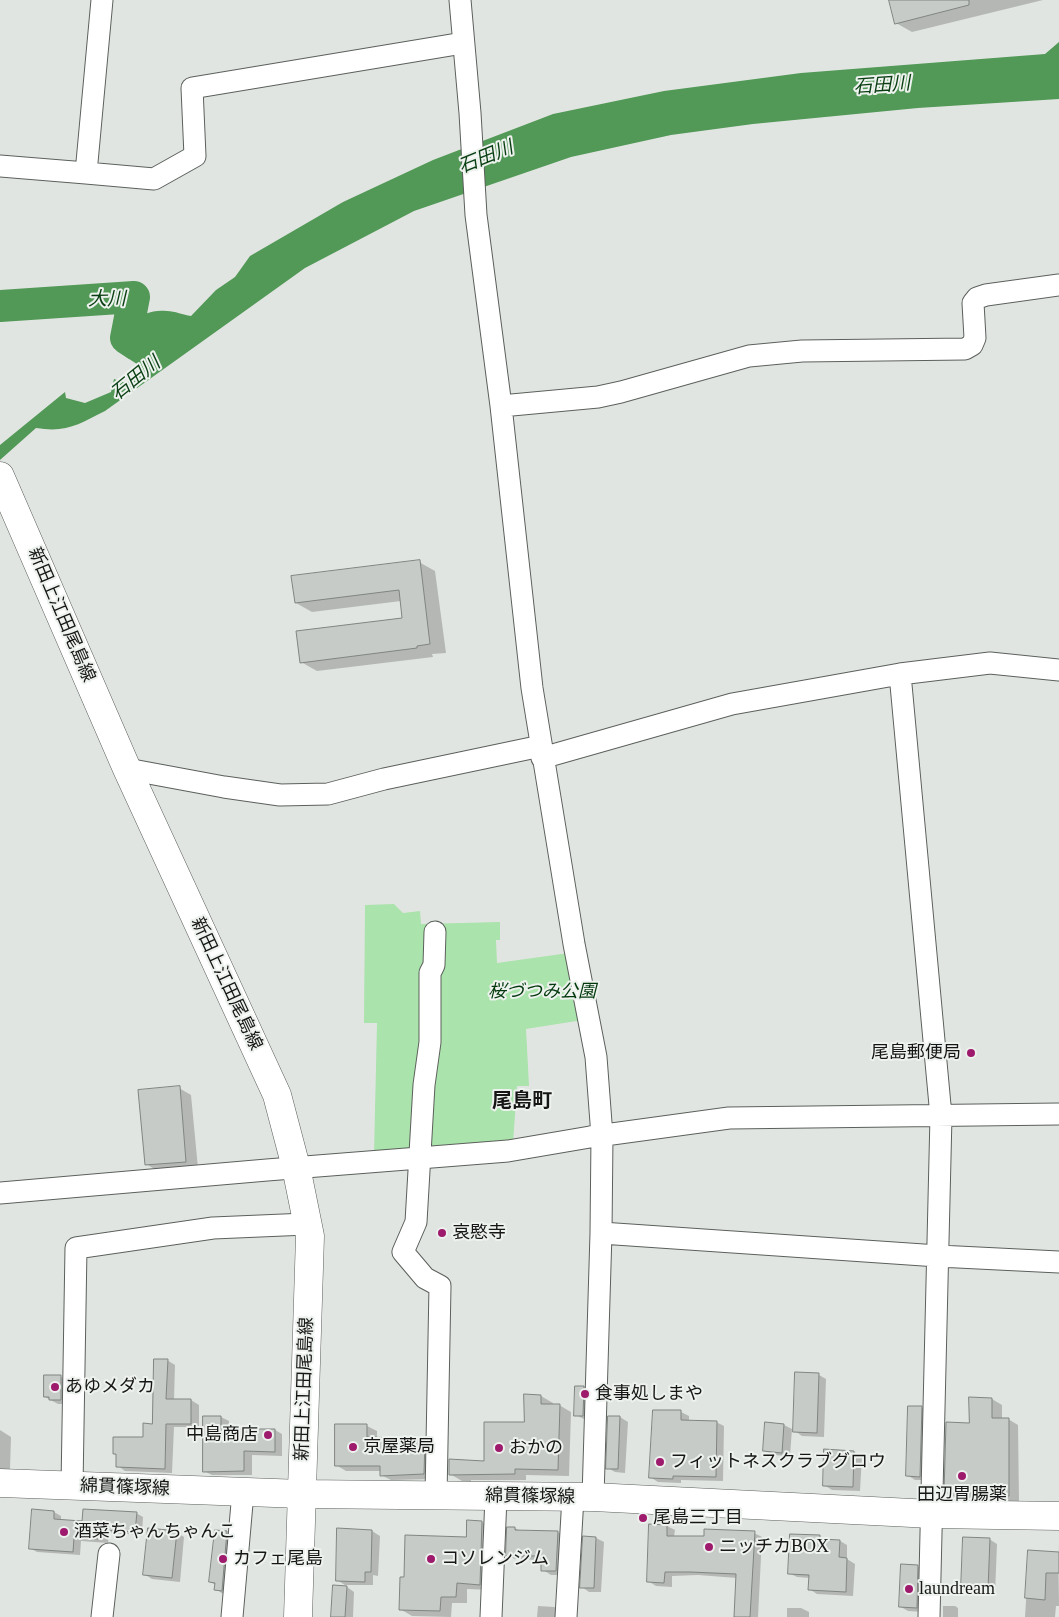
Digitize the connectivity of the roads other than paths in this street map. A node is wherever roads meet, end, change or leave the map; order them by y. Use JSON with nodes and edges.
{"nodes":[{"id":1,"x":102,"y":0,"type":"edge"},
{"id":2,"x":460,"y":0,"type":"edge"},
{"id":3,"x":463,"y":42,"type":"junction"},
{"id":4,"x":0,"y":166,"type":"edge"},
{"id":5,"x":86,"y":173,"type":"junction"},
{"id":6,"x":1059,"y":286,"type":"edge"},
{"id":7,"x":501,"y":406,"type":"junction"},
{"id":8,"x":0,"y":476,"type":"edge"},
{"id":9,"x":1059,"y":670,"type":"edge"},
{"id":10,"x":900,"y":674,"type":"junction"},
{"id":11,"x":542,"y":752,"type":"junction"},
{"id":12,"x":127,"y":769,"type":"junction"},
{"id":13,"x":435,"y":932,"type":"dead end"},
{"id":14,"x":1059,"y":1114,"type":"edge"},
{"id":15,"x":941,"y":1116,"type":"junction"},
{"id":16,"x":602,"y":1136,"type":"junction"},
{"id":17,"x":420,"y":1158,"type":"junction"},
{"id":18,"x":296,"y":1167,"type":"junction"},
{"id":19,"x":0,"y":1194,"type":"edge"},
{"id":20,"x":307,"y":1224,"type":"junction"},
{"id":21,"x":602,"y":1233,"type":"junction"},
{"id":22,"x":938,"y":1256,"type":"junction"},
{"id":23,"x":1059,"y":1262,"type":"edge"},
{"id":24,"x":0,"y":1483,"type":"edge"},
{"id":25,"x":72,"y":1486,"type":"junction"},
{"id":26,"x":243,"y":1492,"type":"junction"},
{"id":27,"x":302,"y":1494,"type":"junction"},
{"id":28,"x":436,"y":1496,"type":"junction"},
{"id":29,"x":496,"y":1496,"type":"junction"},
{"id":30,"x":583,"y":1497,"type":"junction"},
{"id":31,"x":932,"y":1514,"type":"junction"},
{"id":32,"x":1059,"y":1516,"type":"edge"},
{"id":33,"x":109,"y":1554,"type":"dead end"},
{"id":34,"x":102,"y":1617,"type":"edge"},
{"id":35,"x":232,"y":1617,"type":"edge"},
{"id":36,"x":298,"y":1617,"type":"edge"},
{"id":37,"x":491,"y":1617,"type":"edge"},
{"id":38,"x":566,"y":1617,"type":"edge"},
{"id":39,"x":929,"y":1617,"type":"edge"}],
"edges":[{"from":1,"to":5,"type":"street"},
{"from":2,"to":3,"type":"street"},
{"from":3,"to":5,"type":"street"},
{"from":3,"to":7,"type":"street"},
{"from":4,"to":5,"type":"street"},
{"from":6,"to":7,"type":"street"},
{"from":7,"to":11,"type":"street"},
{"from":8,"to":12,"type":"main road","name":"新田上江田尾島線"},
{"from":9,"to":10,"type":"street"},
{"from":10,"to":11,"type":"street"},
{"from":10,"to":15,"type":"street"},
{"from":11,"to":12,"type":"street"},
{"from":11,"to":16,"type":"street"},
{"from":12,"to":18,"type":"main road","name":"新田上江田尾島線"},
{"from":13,"to":17,"type":"street"},
{"from":14,"to":15,"type":"street"},
{"from":15,"to":16,"type":"street"},
{"from":15,"to":22,"type":"street"},
{"from":16,"to":17,"type":"street"},
{"from":16,"to":21,"type":"street"},
{"from":17,"to":18,"type":"street"},
{"from":17,"to":28,"type":"street"},
{"from":18,"to":19,"type":"street"},
{"from":18,"to":20,"type":"main road","name":"新田上江田尾島線"},
{"from":20,"to":25,"type":"street"},
{"from":20,"to":27,"type":"main road","name":"新田上江田尾島線"},
{"from":21,"to":22,"type":"street"},
{"from":21,"to":30,"type":"street"},
{"from":22,"to":23,"type":"street"},
{"from":22,"to":31,"type":"street"},
{"from":24,"to":25,"type":"main road","name":"綿貫篠塚線"},
{"from":25,"to":26,"type":"main road","name":"綿貫篠塚線"},
{"from":26,"to":27,"type":"main road","name":"綿貫篠塚線"},
{"from":26,"to":35,"type":"street"},
{"from":27,"to":28,"type":"main road","name":"綿貫篠塚線"},
{"from":27,"to":36,"type":"main road","name":"新田上江田尾島線"},
{"from":28,"to":29,"type":"main road","name":"綿貫篠塚線"},
{"from":29,"to":30,"type":"main road","name":"綿貫篠塚線"},
{"from":29,"to":37,"type":"street"},
{"from":30,"to":31,"type":"main road","name":"綿貫篠塚線"},
{"from":30,"to":38,"type":"street"},
{"from":31,"to":32,"type":"main road","name":"綿貫篠塚線"},
{"from":31,"to":39,"type":"street"},
{"from":33,"to":34,"type":"street"}]}
